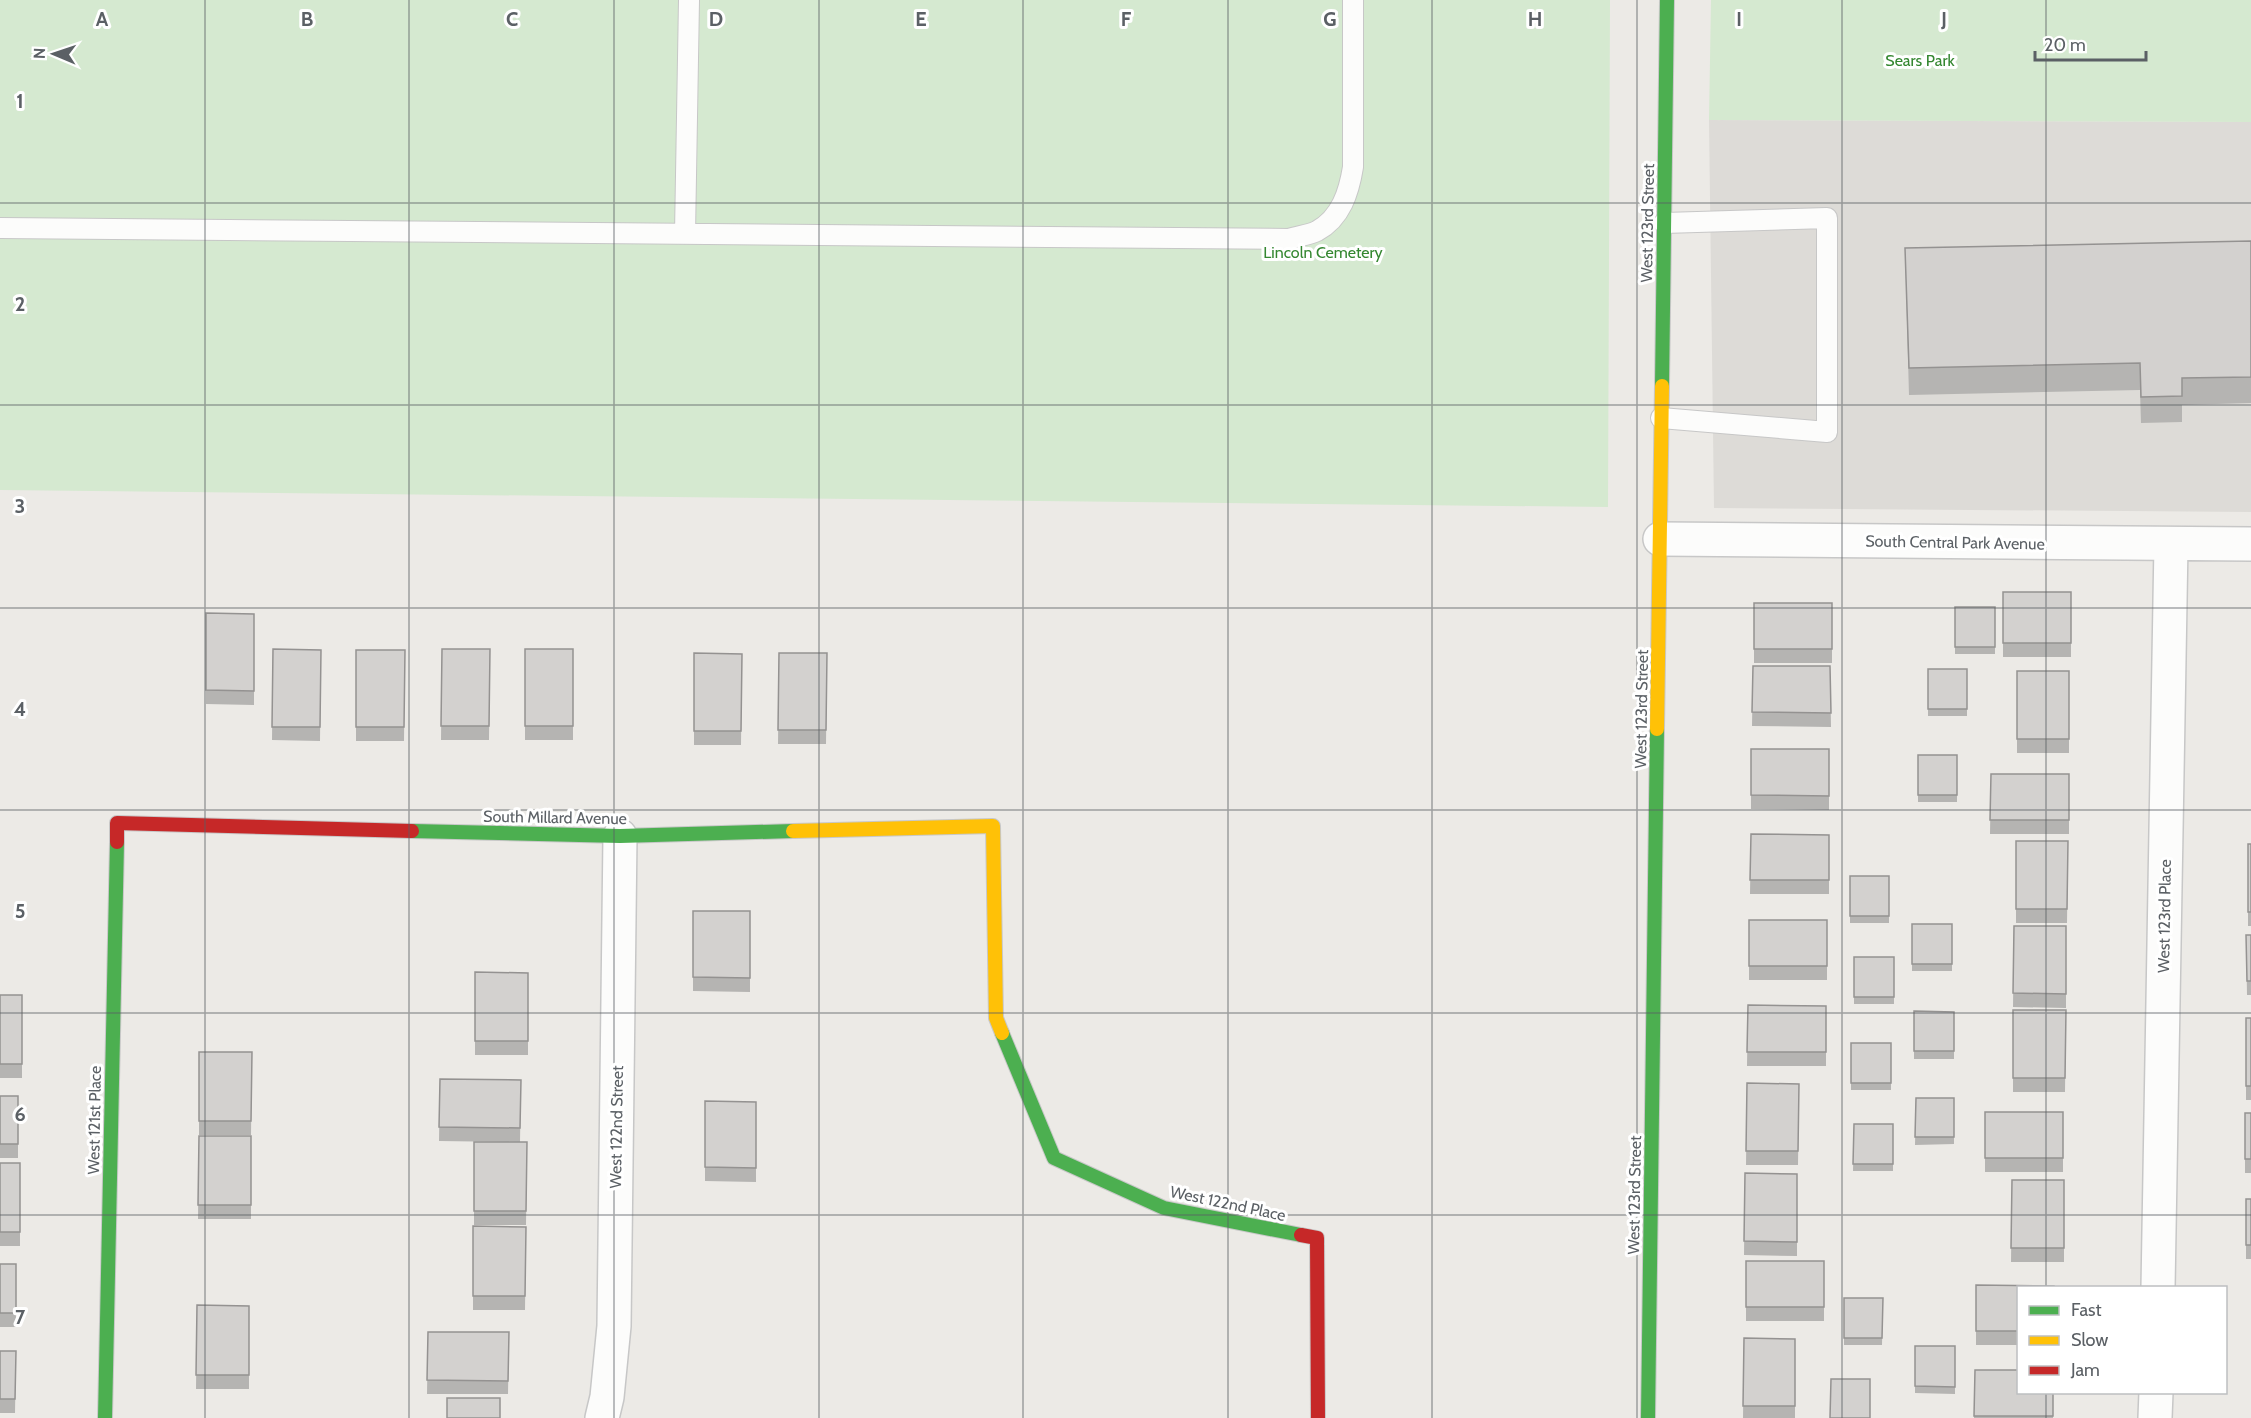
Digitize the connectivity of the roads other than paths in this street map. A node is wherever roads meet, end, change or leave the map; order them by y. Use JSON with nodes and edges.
{"nodes":[{"id":1,"x":689,"y":0,"type":"edge"},
{"id":2,"x":1353,"y":0,"type":"edge"},
{"id":3,"x":1667,"y":0,"type":"edge"},
{"id":4,"x":1664,"y":223,"type":"junction"},
{"id":5,"x":0,"y":228,"type":"edge"},
{"id":6,"x":685,"y":234,"type":"junction"},
{"id":7,"x":1661,"y":418,"type":"junction"},
{"id":8,"x":1660,"y":539,"type":"junction"},
{"id":9,"x":2171,"y":544,"type":"junction"},
{"id":10,"x":2251,"y":544,"type":"edge"},
{"id":11,"x":117,"y":823,"type":"joint"},
{"id":12,"x":993,"y":826,"type":"joint"},
{"id":13,"x":620,"y":836,"type":"junction"},
{"id":14,"x":2157,"y":1286,"type":"edge"},
{"id":15,"x":2156,"y":1394,"type":"edge"},
{"id":16,"x":105,"y":1418,"type":"edge"},
{"id":17,"x":602,"y":1418,"type":"edge"},
{"id":18,"x":1318,"y":1418,"type":"edge"},
{"id":19,"x":1648,"y":1418,"type":"edge"},
{"id":20,"x":2155,"y":1418,"type":"edge"}],
"edges":[{"from":1,"to":6,"type":"lane"},
{"from":2,"to":6,"type":"lane"},
{"from":3,"to":4,"type":"street","name":"West 123rd Street"},
{"from":4,"to":7,"type":"street","name":"West 123rd Street"},
{"from":4,"to":7,"type":"lane"},
{"from":5,"to":6,"type":"lane"},
{"from":7,"to":8,"type":"street","name":"West 123rd Street"},
{"from":8,"to":9,"type":"street","name":"South Central Park Avenue"},
{"from":8,"to":19,"type":"street","name":"West 123rd Street"},
{"from":9,"to":10,"type":"street","name":"South Central Park Avenue"},
{"from":9,"to":14,"type":"street","name":"West 123rd Place"},
{"from":11,"to":13,"type":"street","name":"South Millard Avenue"},
{"from":11,"to":16,"type":"street","name":"West 121st Place"},
{"from":12,"to":13,"type":"street","name":"South Millard Avenue"},
{"from":12,"to":18,"type":"street","name":"West 122nd Place"},
{"from":13,"to":17,"type":"street","name":"West 122nd Street"},
{"from":15,"to":20,"type":"street"}]}
